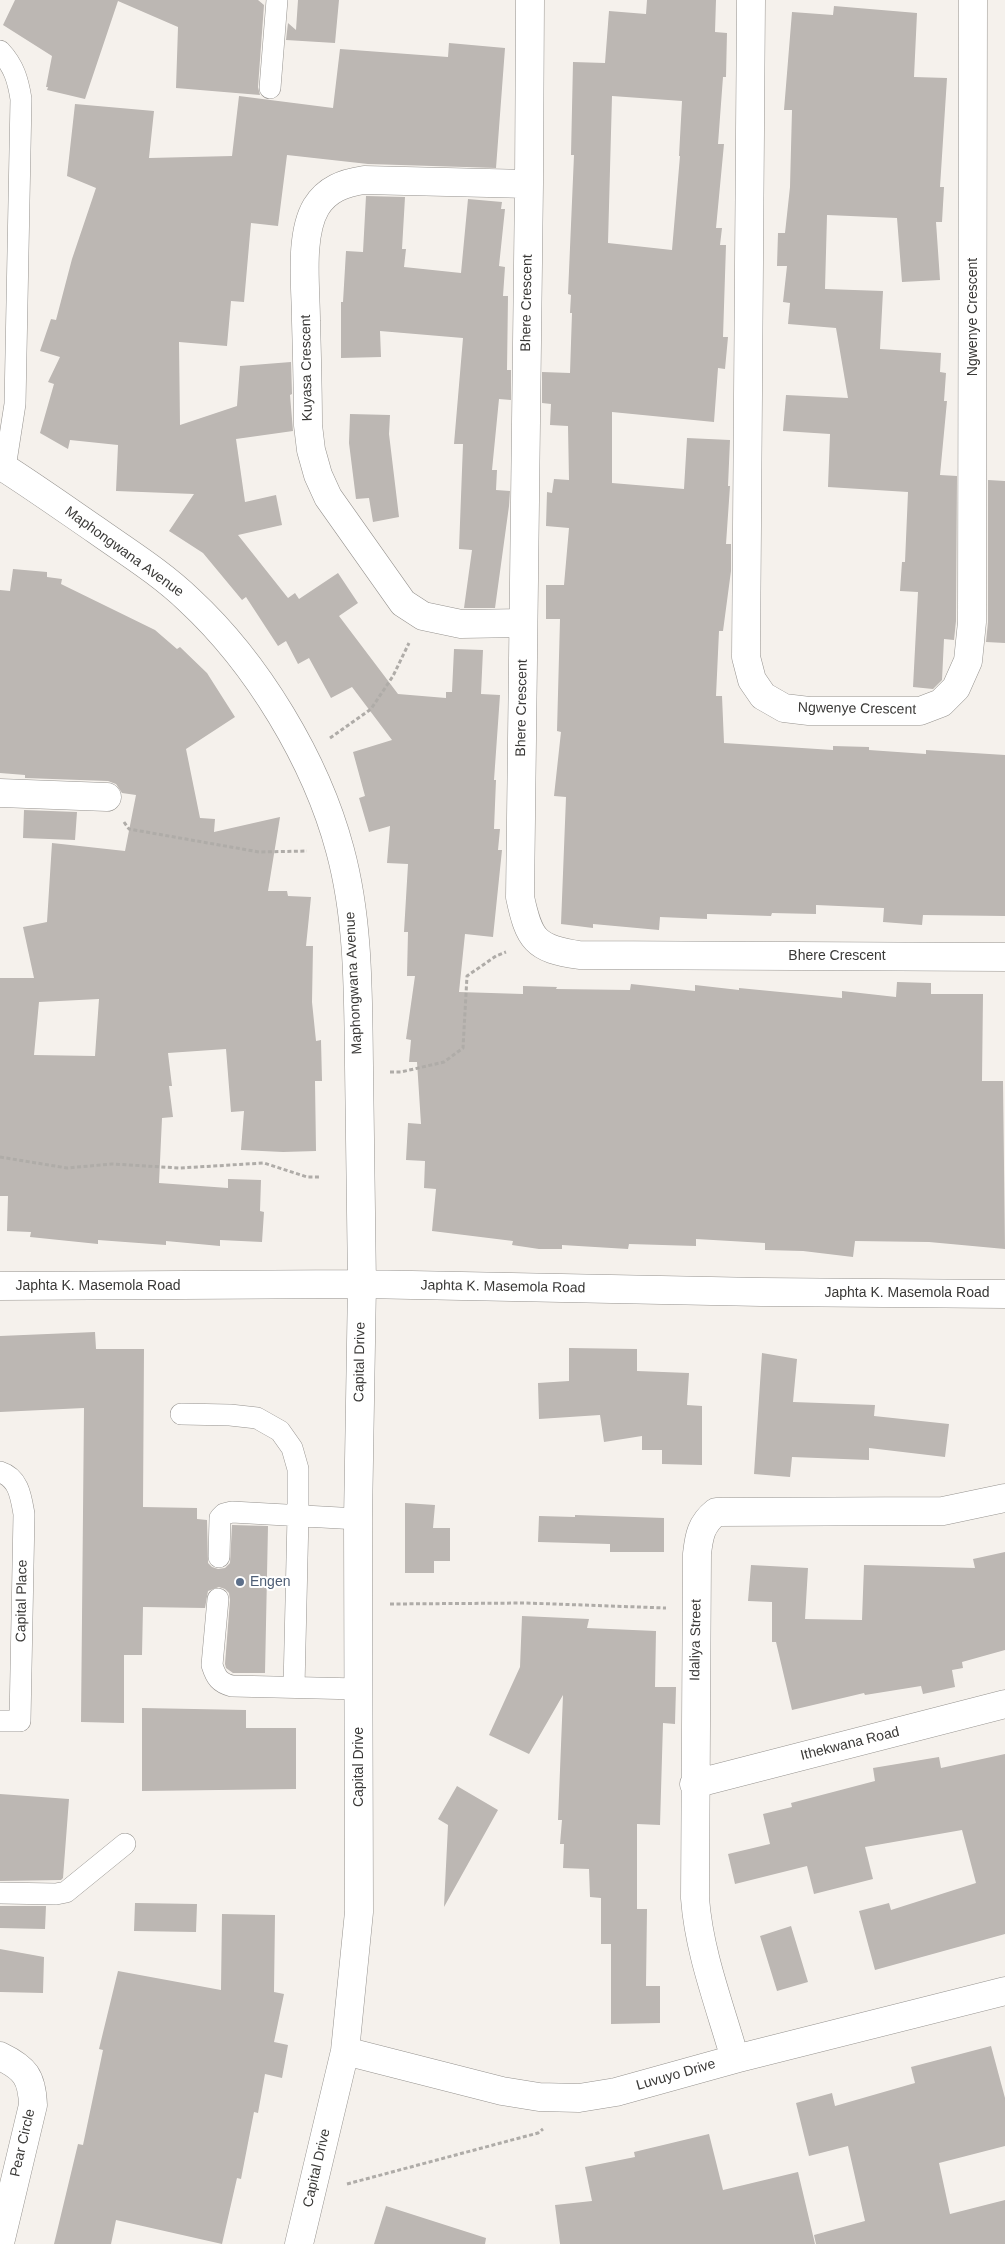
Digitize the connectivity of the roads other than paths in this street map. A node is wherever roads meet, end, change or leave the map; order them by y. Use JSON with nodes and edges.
{"nodes":[{"id":1,"x":277,"y":0,"type":"edge"},
{"id":2,"x":530,"y":0,"type":"edge"},
{"id":3,"x":751,"y":0,"type":"edge"},
{"id":4,"x":974,"y":0,"type":"edge"},
{"id":5,"x":0,"y":51,"type":"edge"},
{"id":6,"x":270,"y":88,"type":"dead end"},
{"id":7,"x":529,"y":184,"type":"junction"},
{"id":8,"x":2,"y":466,"type":"edge"},
{"id":9,"x":522,"y":623,"type":"junction"},
{"id":10,"x":0,"y":793,"type":"edge"},
{"id":11,"x":107,"y":797,"type":"road end"},
{"id":12,"x":1005,"y":957,"type":"edge"},
{"id":13,"x":362,"y":1284,"type":"junction"},
{"id":14,"x":0,"y":1286,"type":"edge"},
{"id":15,"x":1005,"y":1294,"type":"edge"},
{"id":16,"x":181,"y":1414,"type":"dead end"},
{"id":17,"x":0,"y":1472,"type":"edge"},
{"id":18,"x":1005,"y":1498,"type":"edge"},
{"id":19,"x":298,"y":1516,"type":"junction"},
{"id":20,"x":358,"y":1519,"type":"junction"},
{"id":21,"x":218,"y":1557,"type":"dead end"},
{"id":22,"x":218,"y":1599,"type":"dead end"},
{"id":23,"x":294,"y":1687,"type":"junction"},
{"id":24,"x":359,"y":1689,"type":"junction"},
{"id":25,"x":1005,"y":1704,"type":"edge"},
{"id":26,"x":0,"y":1721,"type":"edge"},
{"id":27,"x":694,"y":1784,"type":"junction"},
{"id":28,"x":126,"y":1844,"type":"dead end"},
{"id":29,"x":0,"y":1893,"type":"edge"},
{"id":30,"x":1005,"y":1991,"type":"edge"},
{"id":31,"x":345,"y":2051,"type":"junction"},
{"id":32,"x":0,"y":2056,"type":"edge"},
{"id":33,"x":735,"y":2059,"type":"junction"},
{"id":34,"x":0,"y":2243,"type":"edge"},
{"id":35,"x":299,"y":2244,"type":"edge"}],
"edges":[{"from":1,"to":6,"type":"lane"},
{"from":2,"to":7,"type":"street","name":"Bhere Crescent"},
{"from":3,"to":4,"type":"street","name":"Ngwenye Crescent"},
{"from":5,"to":8,"type":"lane"},
{"from":7,"to":9,"type":"street","name":"Bhere Crescent"},
{"from":7,"to":9,"type":"street","name":"Kuyasa Crescent"},
{"from":8,"to":13,"type":"street","name":"Maphongwana Avenue"},
{"from":9,"to":12,"type":"street","name":"Bhere Crescent"},
{"from":10,"to":11,"type":"street"},
{"from":13,"to":14,"type":"street","name":"Japhta K. Masemola Road"},
{"from":13,"to":15,"type":"street","name":"Japhta K. Masemola Road"},
{"from":13,"to":20,"type":"street","name":"Capital Drive"},
{"from":16,"to":19,"type":"lane"},
{"from":17,"to":26,"type":"lane","name":"Capital Place"},
{"from":18,"to":27,"type":"street","name":"Idaliya Street"},
{"from":19,"to":20,"type":"lane"},
{"from":19,"to":21,"type":"lane"},
{"from":19,"to":23,"type":"lane"},
{"from":20,"to":24,"type":"street","name":"Capital Drive"},
{"from":22,"to":23,"type":"lane"},
{"from":23,"to":24,"type":"lane"},
{"from":24,"to":31,"type":"street","name":"Capital Drive"},
{"from":25,"to":27,"type":"street","name":"Ithekwana Road"},
{"from":27,"to":33,"type":"street","name":"Idaliya Street"},
{"from":28,"to":29,"type":"lane"},
{"from":30,"to":33,"type":"street","name":"Luvuyo Drive"},
{"from":31,"to":33,"type":"street","name":"Luvuyo Drive"},
{"from":31,"to":35,"type":"street","name":"Capital Drive"},
{"from":32,"to":34,"type":"street","name":"Pear Circle"}]}
